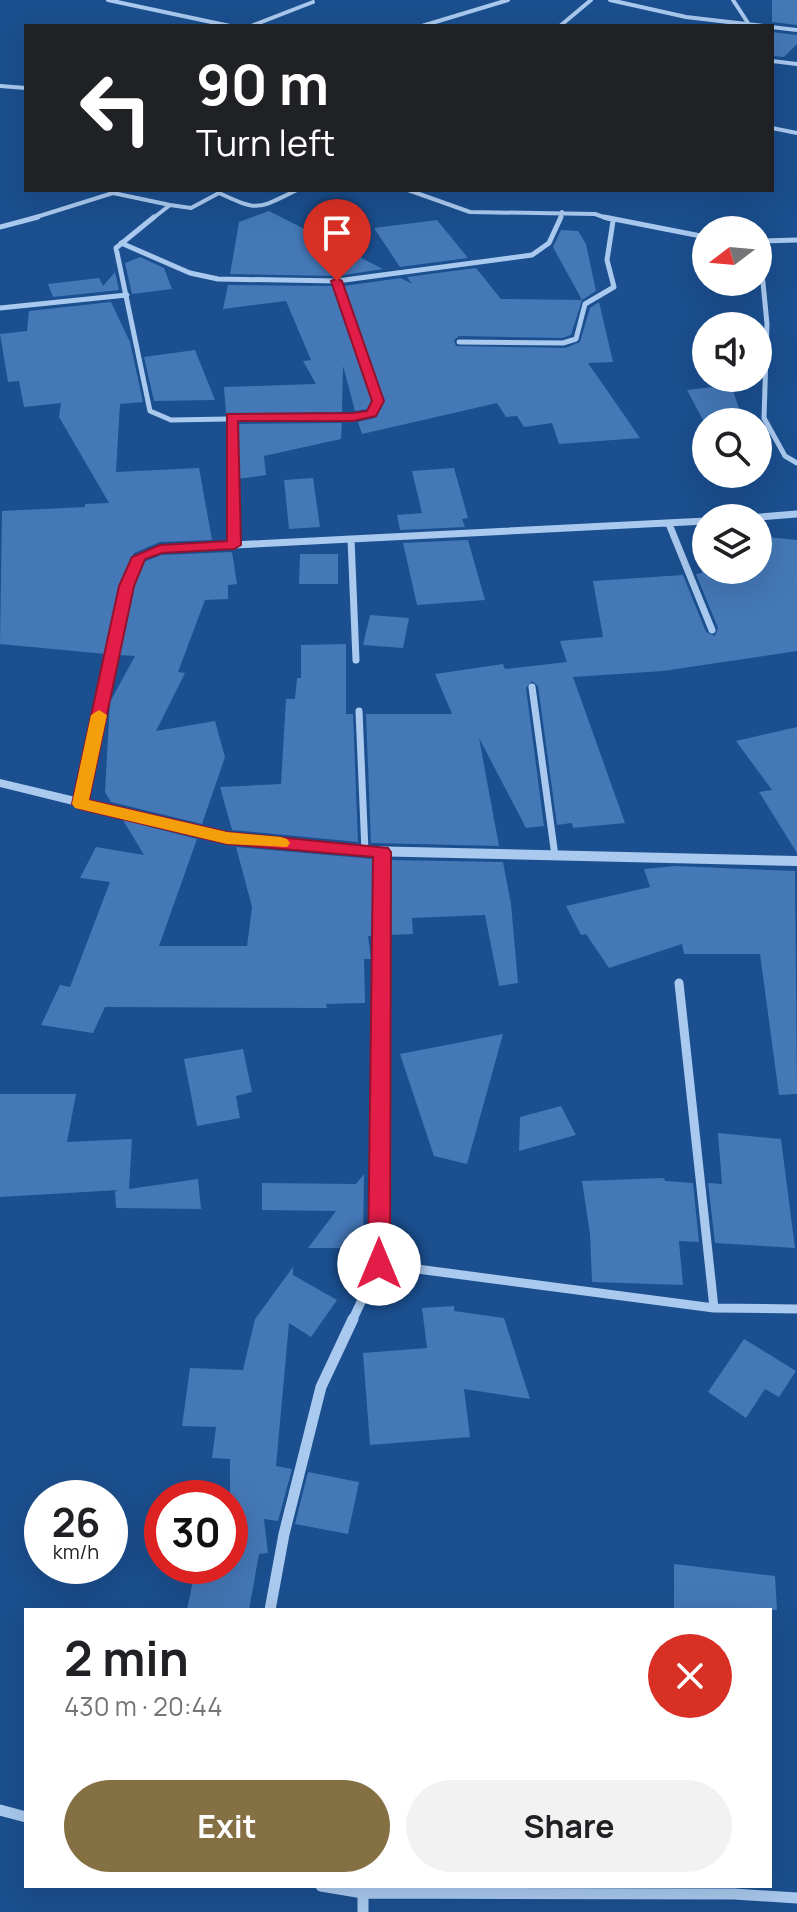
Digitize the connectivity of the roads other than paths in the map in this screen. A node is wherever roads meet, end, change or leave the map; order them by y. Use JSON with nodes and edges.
{"nodes":[{"id":1,"x":109,"y":0,"type":"edge"},
{"id":2,"x":508,"y":0,"type":"edge"},
{"id":3,"x":591,"y":0,"type":"edge"},
{"id":4,"x":610,"y":0,"type":"edge"},
{"id":5,"x":733,"y":0,"type":"edge"},
{"id":6,"x":313,"y":2,"type":"edge"},
{"id":7,"x":221,"y":24,"type":"edge"},
{"id":8,"x":256,"y":24,"type":"edge"},
{"id":9,"x":429,"y":24,"type":"edge"},
{"id":10,"x":562,"y":24,"type":"edge"},
{"id":11,"x":748,"y":24,"type":"edge"},
{"id":12,"x":774,"y":27,"type":"edge"},
{"id":13,"x":797,"y":30,"type":"edge"},
{"id":14,"x":774,"y":61,"type":"edge"},
{"id":15,"x":797,"y":64,"type":"edge"},
{"id":16,"x":0,"y":86,"type":"edge"},
{"id":17,"x":24,"y":88,"type":"edge"},
{"id":18,"x":797,"y":124,"type":"edge"},
{"id":19,"x":774,"y":128,"type":"edge"},
{"id":20,"x":790,"y":131,"type":"junction"},
{"id":21,"x":797,"y":133,"type":"edge"},
{"id":22,"x":293,"y":192,"type":"edge"},
{"id":23,"x":414,"y":192,"type":"edge"},
{"id":24,"x":170,"y":205,"type":"junction"},
{"id":25,"x":562,"y":212,"type":"junction"},
{"id":26,"x":613,"y":221,"type":"junction"},
{"id":27,"x":0,"y":227,"type":"edge"},
{"id":28,"x":692,"y":235,"type":"edge"},
{"id":29,"x":797,"y":240,"type":"edge"},
{"id":30,"x":772,"y":241,"type":"edge"},
{"id":31,"x":121,"y":243,"type":"junction"},
{"id":32,"x":337,"y":281,"type":"junction"},
{"id":33,"x":127,"y":295,"type":"junction"},
{"id":34,"x":764,"y":296,"type":"edge"},
{"id":35,"x":0,"y":308,"type":"edge"},
{"id":36,"x":459,"y":342,"type":"dead end"},
{"id":37,"x":232,"y":417,"type":"junction"},
{"id":38,"x":797,"y":463,"type":"edge"},
{"id":39,"x":797,"y":514,"type":"edge"},
{"id":40,"x":772,"y":516,"type":"edge"},
{"id":41,"x":692,"y":522,"type":"edge"},
{"id":42,"x":669,"y":524,"type":"junction"},
{"id":43,"x":351,"y":539,"type":"junction"},
{"id":44,"x":234,"y":545,"type":"junction"},
{"id":45,"x":712,"y":630,"type":"dead end"},
{"id":46,"x":356,"y":660,"type":"dead end"},
{"id":47,"x":532,"y":687,"type":"dead end"},
{"id":48,"x":359,"y":711,"type":"dead end"},
{"id":49,"x":0,"y":783,"type":"edge"},
{"id":50,"x":80,"y":804,"type":"junction"},
{"id":51,"x":365,"y":851,"type":"junction"},
{"id":52,"x":382,"y":852,"type":"junction"},
{"id":53,"x":555,"y":856,"type":"junction"},
{"id":54,"x":797,"y":861,"type":"edge"},
{"id":55,"x":679,"y":983,"type":"dead end"},
{"id":56,"x":379,"y":1264,"type":"junction"},
{"id":57,"x":714,"y":1308,"type":"junction"},
{"id":58,"x":797,"y":1309,"type":"edge"},
{"id":59,"x":270,"y":1608,"type":"edge"},
{"id":60,"x":0,"y":1810,"type":"edge"},
{"id":61,"x":24,"y":1816,"type":"edge"},
{"id":62,"x":333,"y":1888,"type":"edge"},
{"id":63,"x":363,"y":1893,"type":"junction"},
{"id":64,"x":797,"y":1898,"type":"edge"},
{"id":65,"x":363,"y":1912,"type":"edge"}],
"edges":[{"from":1,"to":7,"type":"street"},
{"from":2,"to":9,"type":"street"},
{"from":3,"to":10,"type":"street"},
{"from":4,"to":11,"type":"street"},
{"from":5,"to":11,"type":"street"},
{"from":6,"to":8,"type":"street"},
{"from":12,"to":13,"type":"street"},
{"from":14,"to":15,"type":"street"},
{"from":16,"to":17,"type":"street"},
{"from":18,"to":20,"type":"street"},
{"from":19,"to":20,"type":"street"},
{"from":20,"to":21,"type":"street"},
{"from":22,"to":24,"type":"street"},
{"from":23,"to":25,"type":"street"},
{"from":24,"to":27,"type":"street"},
{"from":24,"to":31,"type":"street"},
{"from":25,"to":26,"type":"street"},
{"from":25,"to":32,"type":"street"},
{"from":26,"to":28,"type":"street"},
{"from":26,"to":36,"type":"street"},
{"from":29,"to":30,"type":"street"},
{"from":31,"to":32,"type":"street"},
{"from":31,"to":33,"type":"street"},
{"from":32,"to":37,"type":"street"},
{"from":33,"to":35,"type":"street"},
{"from":33,"to":37,"type":"street"},
{"from":34,"to":38,"type":"street"},
{"from":37,"to":44,"type":"street"},
{"from":39,"to":40,"type":"street"},
{"from":41,"to":42,"type":"street"},
{"from":42,"to":43,"type":"street"},
{"from":42,"to":45,"type":"street"},
{"from":43,"to":44,"type":"street"},
{"from":43,"to":46,"type":"street"},
{"from":44,"to":50,"type":"street"},
{"from":47,"to":53,"type":"street"},
{"from":48,"to":51,"type":"street"},
{"from":49,"to":50,"type":"street"},
{"from":50,"to":51,"type":"street"},
{"from":51,"to":52,"type":"street"},
{"from":52,"to":53,"type":"street"},
{"from":52,"to":56,"type":"street"},
{"from":53,"to":54,"type":"street"},
{"from":55,"to":57,"type":"street"},
{"from":56,"to":57,"type":"street"},
{"from":56,"to":59,"type":"street"},
{"from":57,"to":58,"type":"street"},
{"from":60,"to":61,"type":"street"},
{"from":62,"to":63,"type":"street"},
{"from":63,"to":64,"type":"street"},
{"from":63,"to":65,"type":"street"}]}
